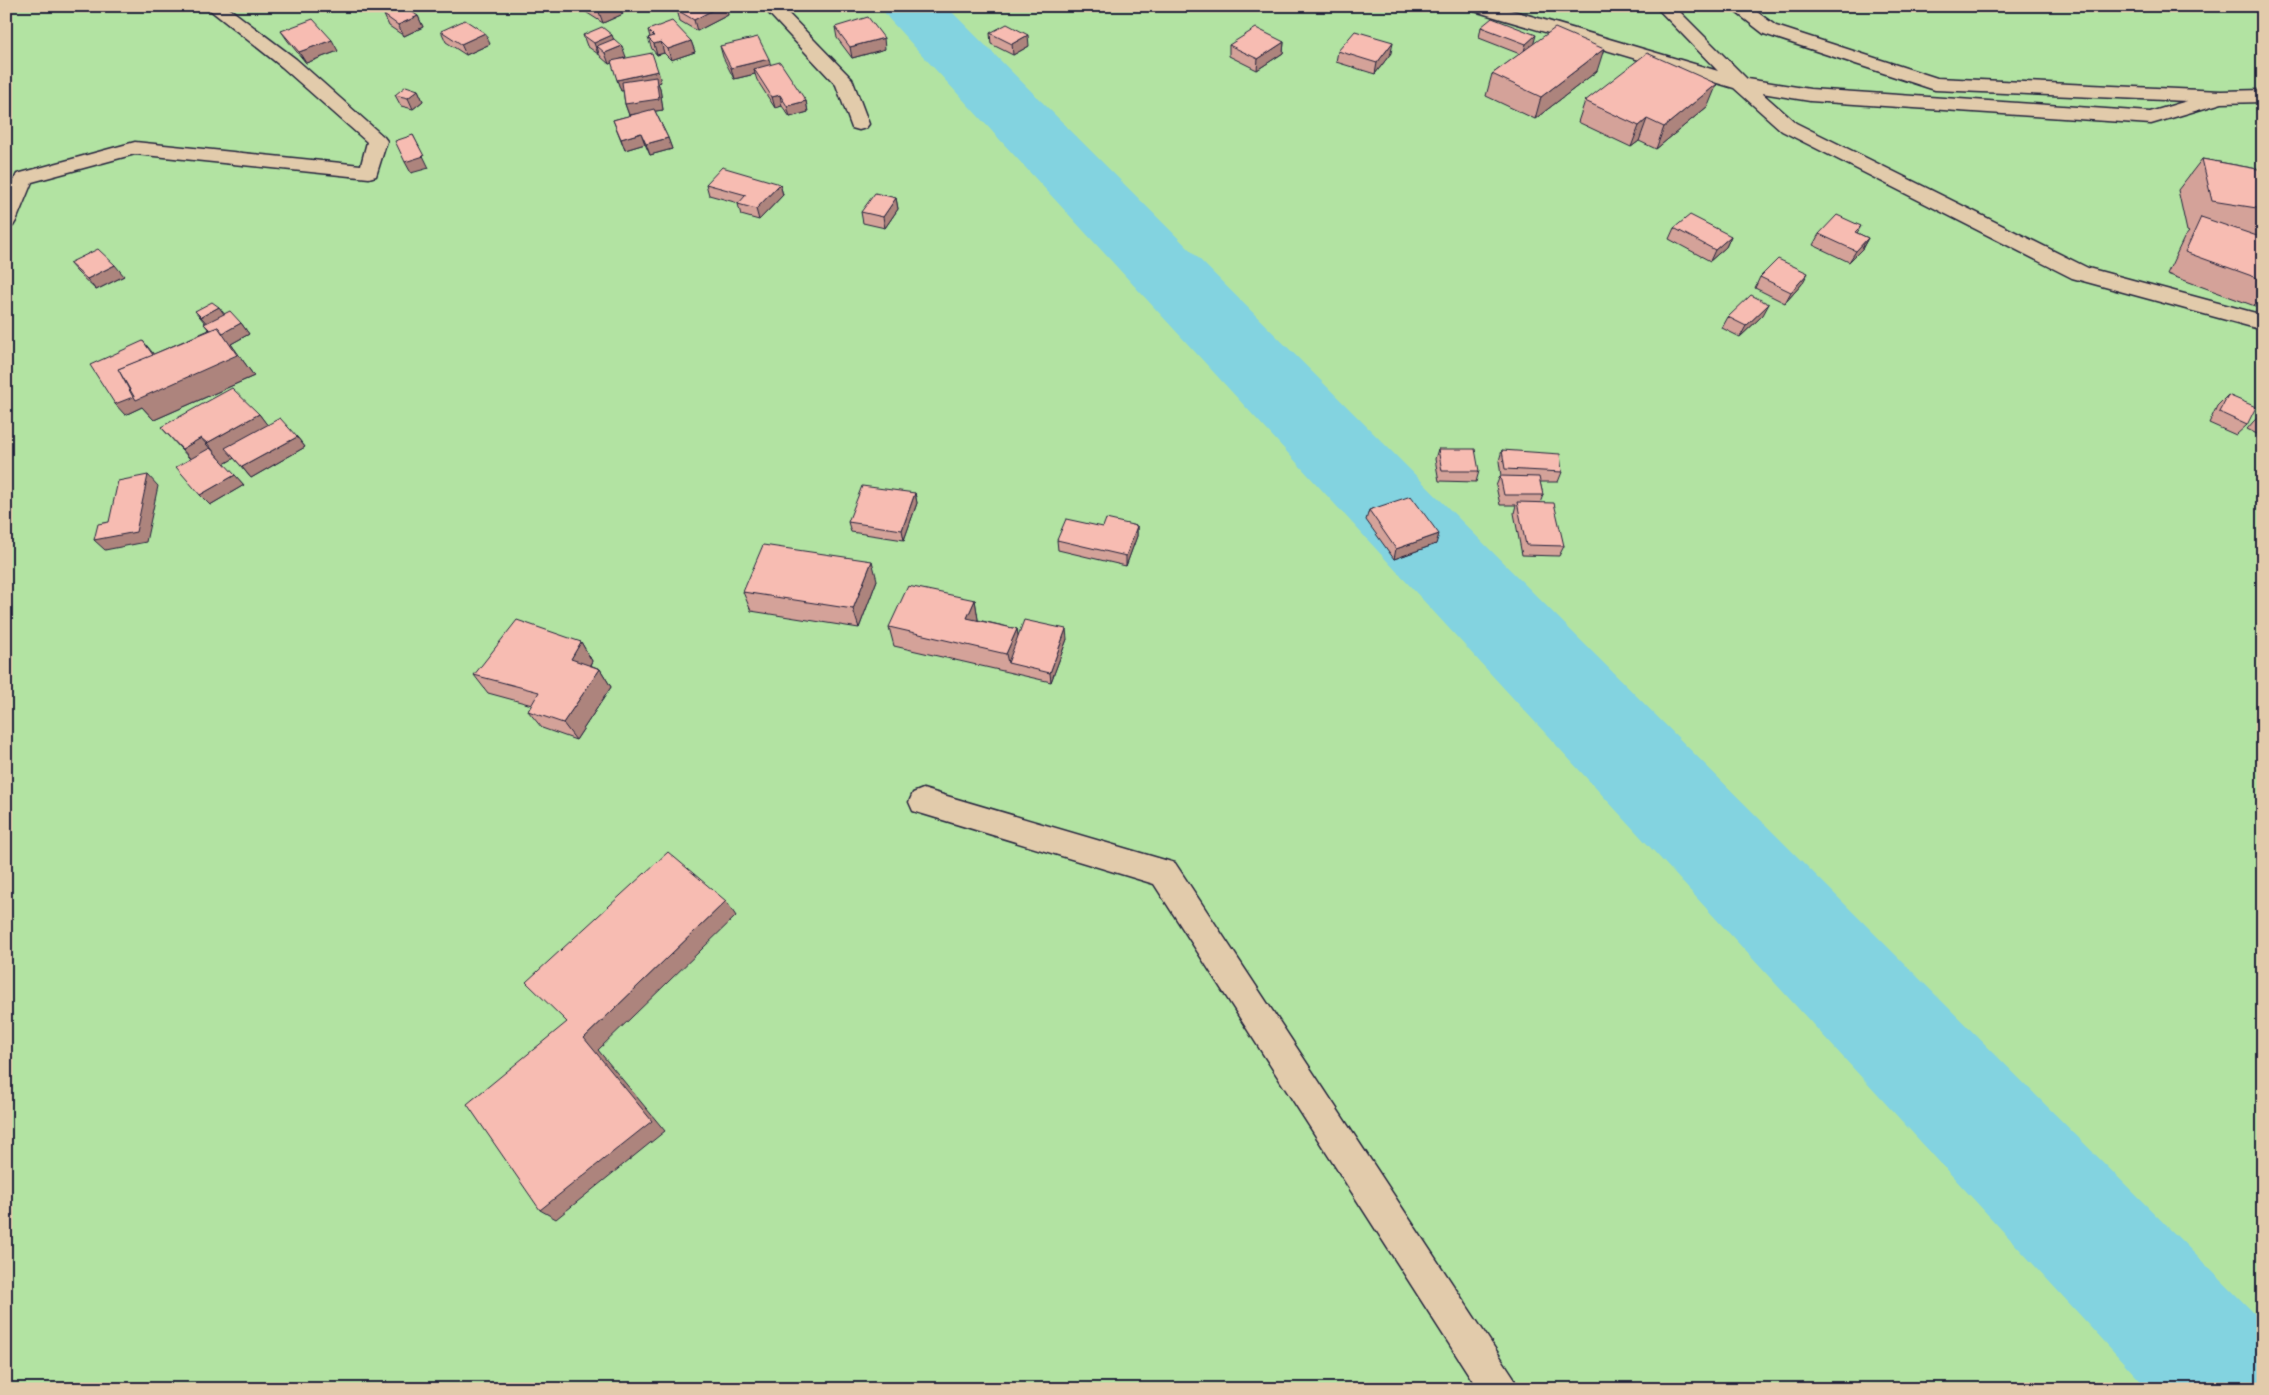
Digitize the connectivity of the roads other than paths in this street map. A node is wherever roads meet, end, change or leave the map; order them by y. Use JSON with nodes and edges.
{"nodes":[{"id":1,"x":214,"y":6,"type":"edge"},
{"id":2,"x":770,"y":6,"type":"edge"},
{"id":3,"x":1477,"y":6,"type":"edge"},
{"id":4,"x":1664,"y":6,"type":"edge"},
{"id":5,"x":1737,"y":6,"type":"edge"},
{"id":6,"x":1741,"y":84,"type":"junction"},
{"id":7,"x":2263,"y":96,"type":"edge"},
{"id":8,"x":2221,"y":97,"type":"junction"},
{"id":9,"x":860,"y":124,"type":"dead end"},
{"id":10,"x":6,"y":220,"type":"edge"},
{"id":11,"x":2263,"y":323,"type":"edge"},
{"id":12,"x":923,"y":802,"type":"dead end"},
{"id":13,"x":1500,"y":1389,"type":"edge"}],
"edges":[{"from":1,"to":10,"type":"street"},
{"from":2,"to":9,"type":"street"},
{"from":3,"to":6,"type":"street"},
{"from":4,"to":6,"type":"street"},
{"from":5,"to":8,"type":"street"},
{"from":6,"to":8,"type":"street"},
{"from":6,"to":11,"type":"street"},
{"from":7,"to":8,"type":"street"},
{"from":12,"to":13,"type":"street"}]}
